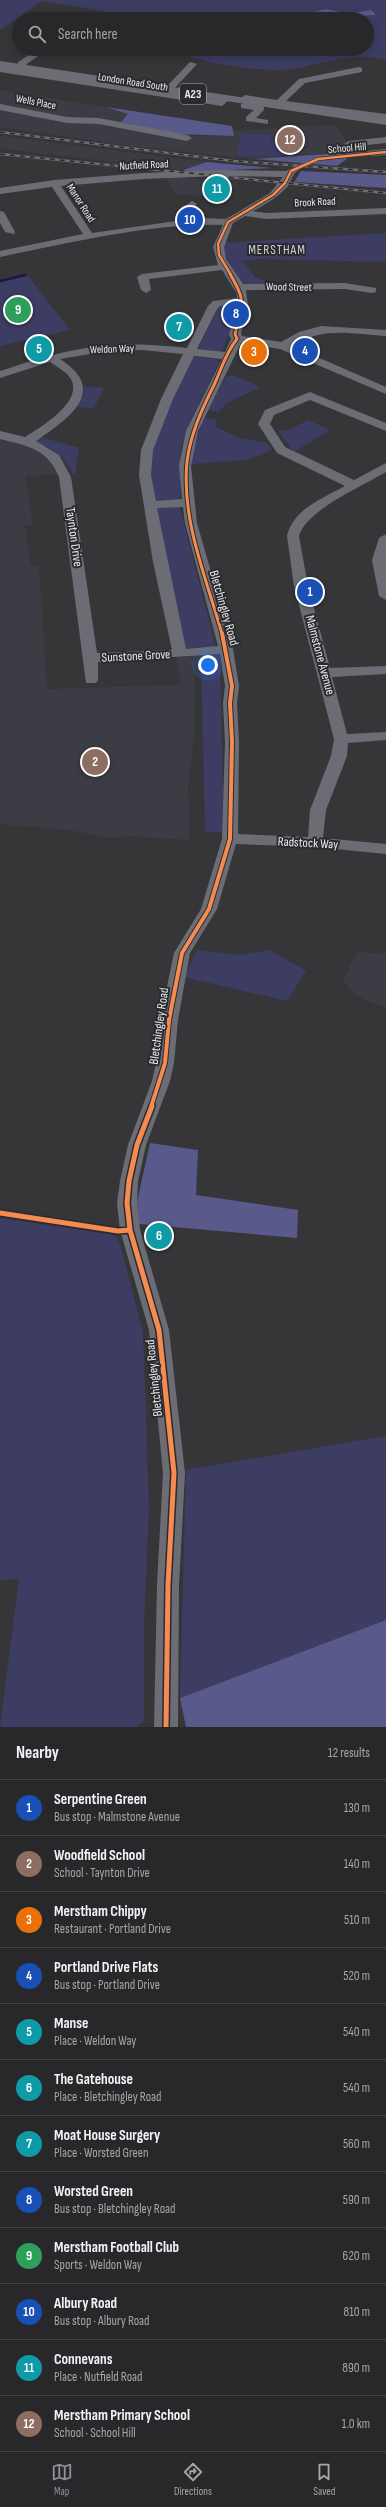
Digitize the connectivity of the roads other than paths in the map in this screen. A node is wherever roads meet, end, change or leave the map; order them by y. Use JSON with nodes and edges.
{"nodes":[{"id":1,"x":33,"y":56,"type":"edge"},
{"id":2,"x":0,"y":64,"type":"edge"},
{"id":3,"x":21,"y":64,"type":"junction"},
{"id":4,"x":193,"y":64,"type":"dead end"},
{"id":5,"x":0,"y":69,"type":"edge"},
{"id":6,"x":359,"y":70,"type":"dead end"},
{"id":7,"x":170,"y":88,"type":"junction"},
{"id":8,"x":241,"y":99,"type":"junction"},
{"id":9,"x":224,"y":101,"type":"junction"},
{"id":10,"x":276,"y":106,"type":"junction"},
{"id":11,"x":0,"y":107,"type":"edge"},
{"id":12,"x":261,"y":108,"type":"junction"},
{"id":13,"x":386,"y":117,"type":"edge"},
{"id":14,"x":265,"y":122,"type":"dead end"},
{"id":15,"x":386,"y":122,"type":"edge"},
{"id":16,"x":187,"y":138,"type":"dead end"},
{"id":17,"x":386,"y":140,"type":"edge"},
{"id":18,"x":349,"y":144,"type":"dead end"},
{"id":19,"x":386,"y":152,"type":"edge"},
{"id":20,"x":290,"y":174,"type":"junction"},
{"id":21,"x":54,"y":183,"type":"junction"},
{"id":22,"x":0,"y":191,"type":"edge"},
{"id":23,"x":192,"y":204,"type":"dead end"},
{"id":24,"x":386,"y":211,"type":"edge"},
{"id":25,"x":0,"y":214,"type":"edge"},
{"id":26,"x":245,"y":214,"type":"junction"},
{"id":27,"x":196,"y":221,"type":"junction"},
{"id":28,"x":228,"y":222,"type":"junction"},
{"id":29,"x":10,"y":232,"type":"dead end"},
{"id":30,"x":89,"y":236,"type":"junction"},
{"id":31,"x":0,"y":254,"type":"edge"},
{"id":32,"x":225,"y":267,"type":"junction"},
{"id":33,"x":238,"y":287,"type":"junction"},
{"id":34,"x":146,"y":290,"type":"dead end"},
{"id":35,"x":386,"y":290,"type":"edge"},
{"id":36,"x":243,"y":301,"type":"junction"},
{"id":37,"x":386,"y":333,"type":"edge"},
{"id":38,"x":237,"y":339,"type":"junction"},
{"id":39,"x":283,"y":346,"type":"junction"},
{"id":40,"x":191,"y":353,"type":"junction"},
{"id":41,"x":227,"y":356,"type":"junction"},
{"id":42,"x":51,"y":358,"type":"junction"},
{"id":43,"x":0,"y":375,"type":"edge"},
{"id":44,"x":386,"y":391,"type":"edge"},
{"id":45,"x":386,"y":427,"type":"edge"},
{"id":46,"x":0,"y":435,"type":"edge"},
{"id":47,"x":26,"y":442,"type":"junction"},
{"id":48,"x":386,"y":466,"type":"edge"},
{"id":49,"x":354,"y":485,"type":"junction"},
{"id":50,"x":187,"y":503,"type":"junction"},
{"id":51,"x":149,"y":505,"type":"junction"},
{"id":52,"x":386,"y":538,"type":"edge"},
{"id":53,"x":386,"y":596,"type":"edge"},
{"id":54,"x":226,"y":649,"type":"junction"},
{"id":55,"x":180,"y":654,"type":"junction"},
{"id":56,"x":91,"y":658,"type":"junction"},
{"id":57,"x":386,"y":670,"type":"edge"},
{"id":58,"x":325,"y":673,"type":"junction"},
{"id":59,"x":91,"y":680,"type":"dead end"},
{"id":60,"x":386,"y":736,"type":"edge"},
{"id":61,"x":341,"y":739,"type":"junction"},
{"id":62,"x":230,"y":839,"type":"junction"},
{"id":63,"x":315,"y":842,"type":"junction"},
{"id":64,"x":386,"y":849,"type":"edge"},
{"id":65,"x":166,"y":1727,"type":"edge"}],
"edges":[{"from":1,"to":3,"type":"street"},
{"from":2,"to":3,"type":"street","name":"London Road South"},
{"from":2,"to":9,"type":"main road","name":"London Road South","number":"A23"},
{"from":3,"to":7,"type":"street","name":"London Road South"},
{"from":4,"to":7,"type":"street"},
{"from":5,"to":9,"type":"street","name":"London Road South"},
{"from":6,"to":10,"type":"street"},
{"from":7,"to":8,"type":"street","name":"London Road South"},
{"from":8,"to":9,"type":"main road","name":"London Road South","number":"A23"},
{"from":8,"to":10,"type":"street","name":"London Road South"},
{"from":8,"to":15,"type":"main road","name":"London Road South","number":"A23"},
{"from":9,"to":12,"type":"street"},
{"from":10,"to":12,"type":"street"},
{"from":10,"to":13,"type":"street","name":"London Road South"},
{"from":11,"to":16,"type":"street","name":"Wells Place"},
{"from":12,"to":14,"type":"street"},
{"from":17,"to":18,"type":"street"},
{"from":19,"to":20,"type":"street","name":"School Hill"},
{"from":20,"to":21,"type":"street","name":"Nutfield Road"},
{"from":20,"to":26,"type":"street"},
{"from":21,"to":22,"type":"street","name":"Nutfield Road"},
{"from":21,"to":30,"type":"street","name":"Manor Road"},
{"from":23,"to":27,"type":"street"},
{"from":24,"to":26,"type":"street","name":"Brook Road"},
{"from":25,"to":29,"type":"street"},
{"from":26,"to":28,"type":"street"},
{"from":27,"to":28,"type":"street"},
{"from":27,"to":30,"type":"street"},
{"from":28,"to":32,"type":"street"},
{"from":30,"to":31,"type":"street"},
{"from":32,"to":33,"type":"street"},
{"from":32,"to":34,"type":"street"},
{"from":33,"to":35,"type":"street","name":"Wood Street"},
{"from":33,"to":36,"type":"street"},
{"from":36,"to":38,"type":"street","name":"Bletchingley Road"},
{"from":36,"to":40,"type":"street"},
{"from":37,"to":39,"type":"street"},
{"from":38,"to":39,"type":"street"},
{"from":38,"to":41,"type":"street","name":"Bletchingley Road"},
{"from":39,"to":44,"type":"street"},
{"from":40,"to":41,"type":"street","name":"Weldon Way"},
{"from":40,"to":42,"type":"street","name":"Weldon Way"},
{"from":40,"to":51,"type":"street"},
{"from":41,"to":50,"type":"street","name":"Bletchingley Road"},
{"from":42,"to":43,"type":"street","name":"Weldon Way"},
{"from":42,"to":47,"type":"street"},
{"from":45,"to":49,"type":"street"},
{"from":46,"to":47,"type":"street","name":"Taynton Drive"},
{"from":47,"to":56,"type":"street","name":"Taynton Drive"},
{"from":48,"to":49,"type":"street","name":"Malmstone Avenue"},
{"from":49,"to":58,"type":"street","name":"Malmstone Avenue"},
{"from":50,"to":51,"type":"street"},
{"from":50,"to":54,"type":"street","name":"Bletchingley Road"},
{"from":51,"to":55,"type":"street"},
{"from":52,"to":53,"type":"street"},
{"from":54,"to":55,"type":"street","name":"Sunstone Grove"},
{"from":54,"to":62,"type":"street","name":"Bletchingley Road"},
{"from":55,"to":56,"type":"street","name":"Sunstone Grove"},
{"from":56,"to":59,"type":"street","name":"Taynton Drive"},
{"from":57,"to":58,"type":"street"},
{"from":58,"to":61,"type":"street","name":"Malmstone Avenue"},
{"from":60,"to":61,"type":"street"},
{"from":61,"to":63,"type":"street","name":"Malmstone Avenue"},
{"from":62,"to":63,"type":"street","name":"Radstock Way"},
{"from":62,"to":65,"type":"street","name":"Bletchingley Road"},
{"from":63,"to":64,"type":"street","name":"Radstock Way"}]}
